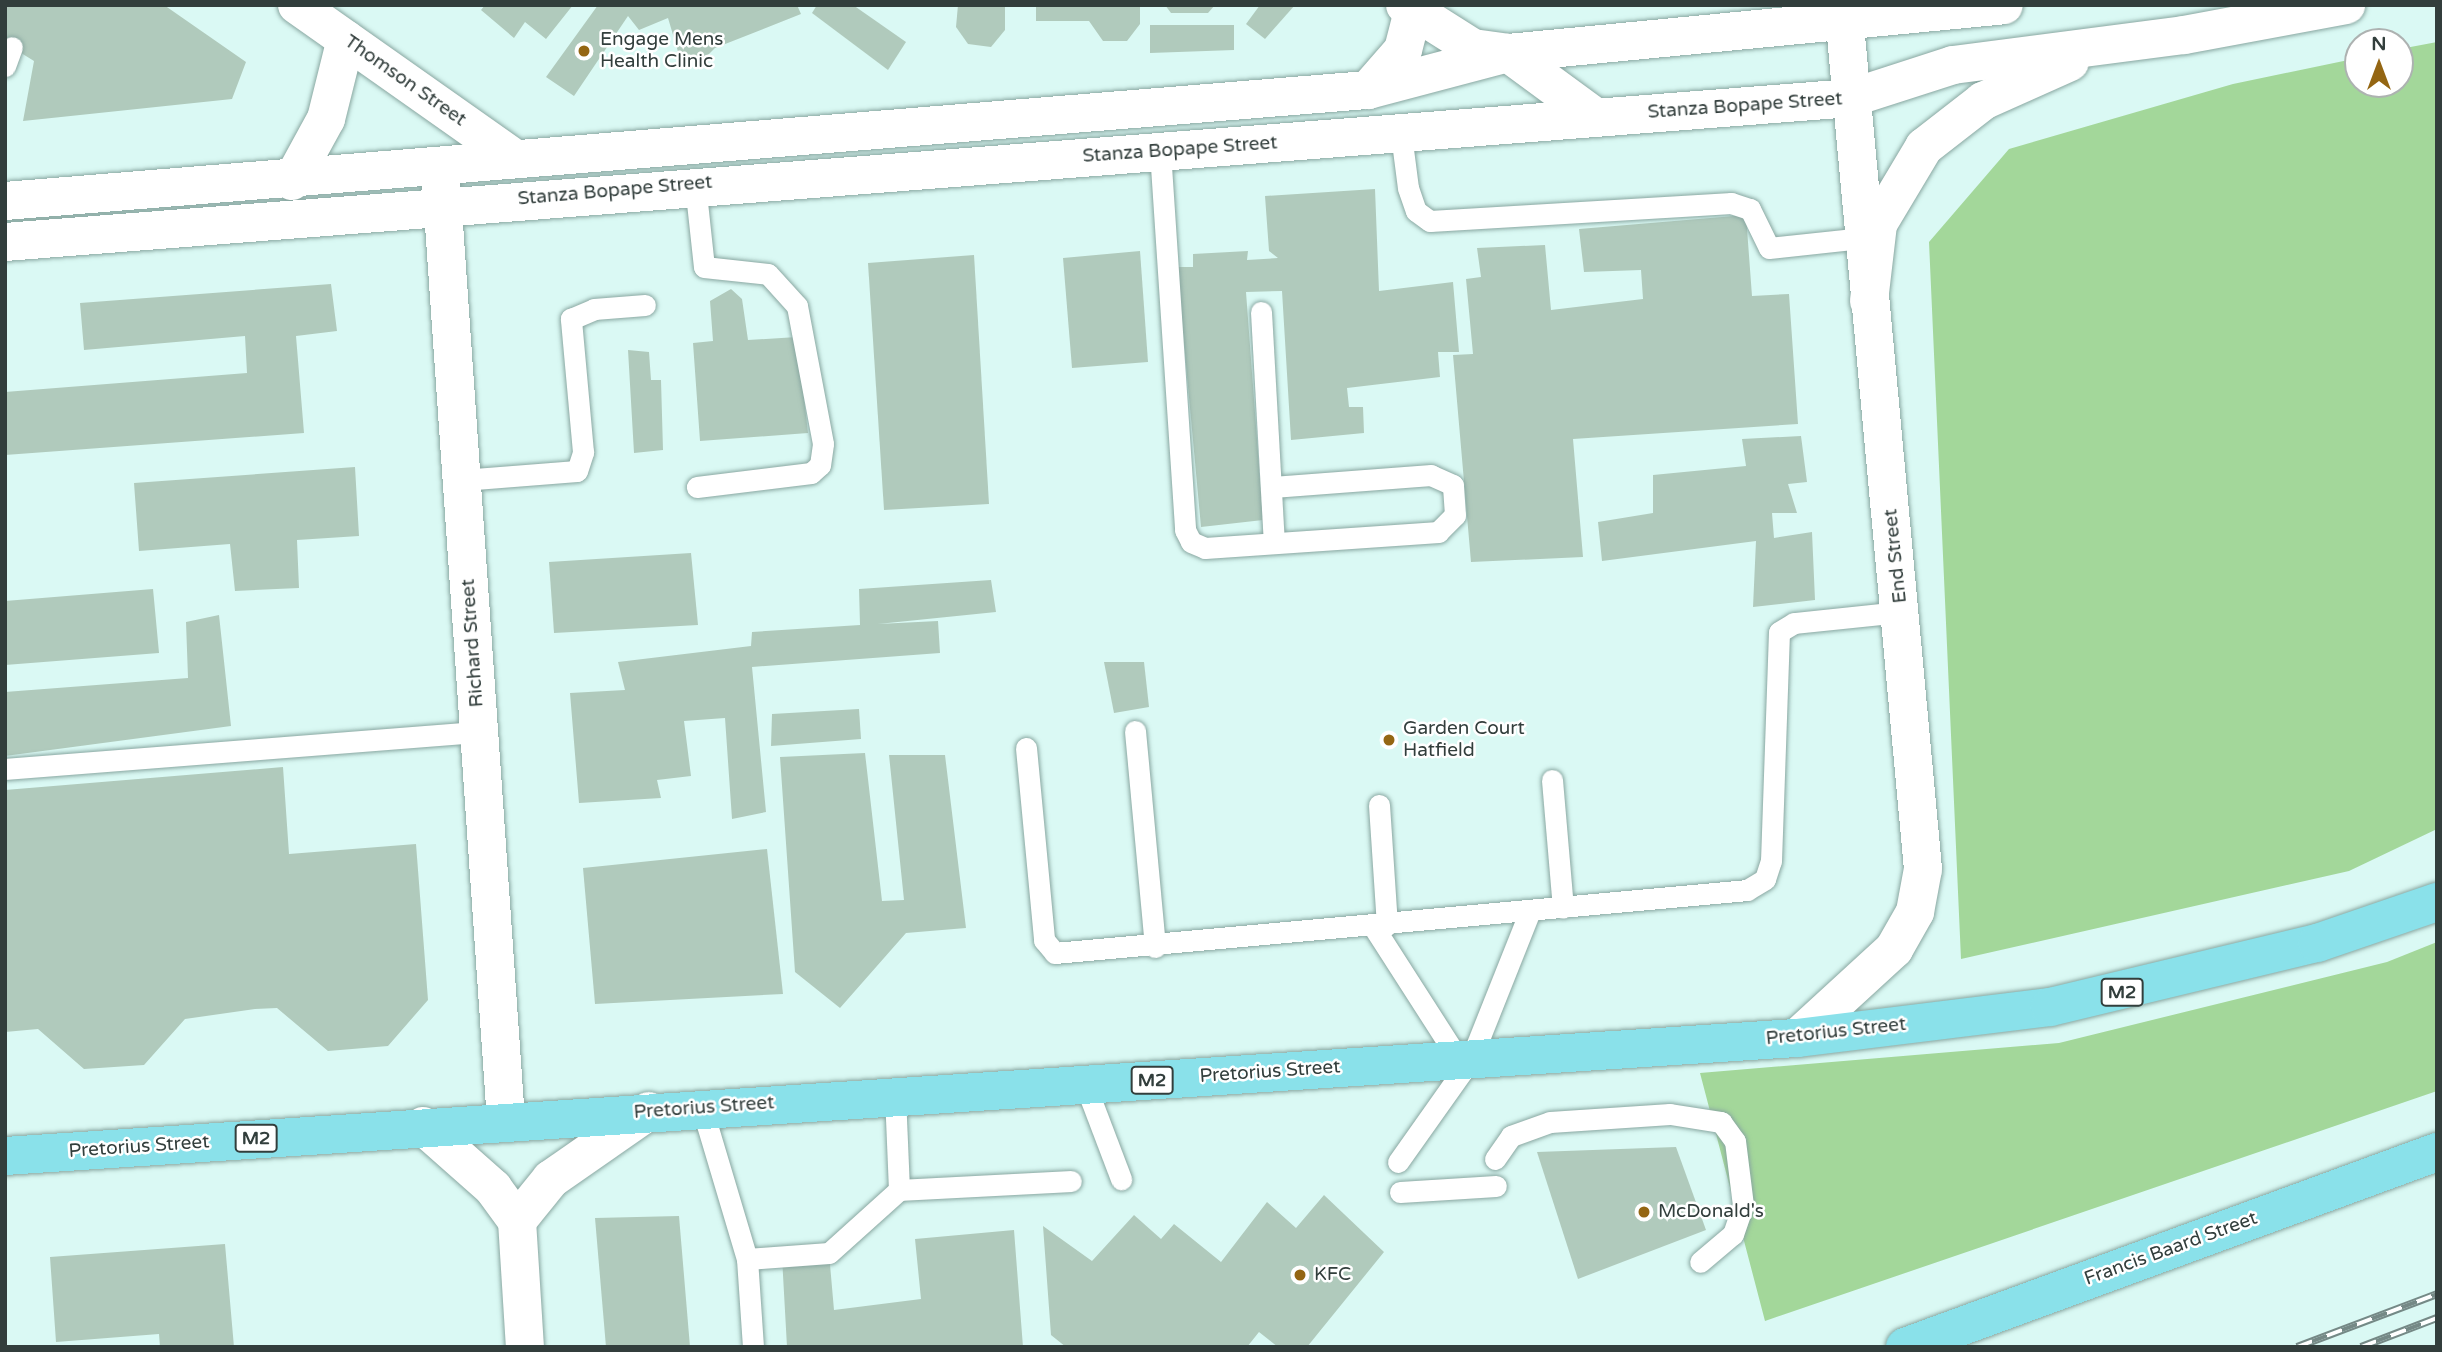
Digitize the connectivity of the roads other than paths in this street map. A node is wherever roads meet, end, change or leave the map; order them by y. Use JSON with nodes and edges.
{"nodes":[{"id":1,"x":296,"y":5,"type":"edge"},
{"id":2,"x":2004,"y":5,"type":"edge"},
{"id":3,"x":2346,"y":5,"type":"edge"},
{"id":4,"x":1415,"y":7,"type":"edge"},
{"id":5,"x":1910,"y":12,"type":"edge"},
{"id":6,"x":2254,"y":14,"type":"edge"},
{"id":7,"x":1844,"y":15,"type":"edge"},
{"id":8,"x":2185,"y":20,"type":"edge"},
{"id":9,"x":346,"y":39,"type":"junction"},
{"id":10,"x":2114,"y":43,"type":"junction"},
{"id":11,"x":1508,"y":53,"type":"junction"},
{"id":12,"x":1368,"y":90,"type":"junction"},
{"id":13,"x":1851,"y":98,"type":"junction"},
{"id":14,"x":1595,"y":117,"type":"junction"},
{"id":15,"x":1401,"y":134,"type":"junction"},
{"id":16,"x":1160,"y":151,"type":"junction"},
{"id":17,"x":514,"y":158,"type":"junction"},
{"id":18,"x":440,"y":167,"type":"junction"},
{"id":19,"x":292,"y":181,"type":"junction"},
{"id":20,"x":695,"y":184,"type":"junction"},
{"id":21,"x":5,"y":201,"type":"edge"},
{"id":22,"x":444,"y":207,"type":"junction"},
{"id":23,"x":1863,"y":238,"type":"junction"},
{"id":24,"x":5,"y":242,"type":"edge"},
{"id":25,"x":1869,"y":301,"type":"junction"},
{"id":26,"x":645,"y":305,"type":"dead end"},
{"id":27,"x":1261,"y":312,"type":"dead end"},
{"id":28,"x":462,"y":480,"type":"junction"},
{"id":29,"x":698,"y":487,"type":"dead end"},
{"id":30,"x":1272,"y":487,"type":"junction"},
{"id":31,"x":1274,"y":543,"type":"junction"},
{"id":32,"x":1901,"y":612,"type":"junction"},
{"id":33,"x":1135,"y":731,"type":"dead end"},
{"id":34,"x":478,"y":732,"type":"junction"},
{"id":35,"x":1026,"y":748,"type":"dead end"},
{"id":36,"x":5,"y":769,"type":"edge"},
{"id":37,"x":1552,"y":780,"type":"dead end"},
{"id":38,"x":1379,"y":805,"type":"dead end"},
{"id":39,"x":2437,"y":902,"type":"edge"},
{"id":40,"x":1563,"y":908,"type":"junction"},
{"id":41,"x":1530,"y":911,"type":"junction"},
{"id":42,"x":1380,"y":926,"type":"junction"},
{"id":43,"x":1155,"y":947,"type":"junction"},
{"id":44,"x":1797,"y":1038,"type":"junction"},
{"id":45,"x":1465,"y":1060,"type":"junction"},
{"id":46,"x":1085,"y":1084,"type":"junction"},
{"id":47,"x":895,"y":1096,"type":"junction"},
{"id":48,"x":702,"y":1108,"type":"junction"},
{"id":49,"x":649,"y":1111,"type":"junction"},
{"id":50,"x":506,"y":1120,"type":"junction"},
{"id":51,"x":423,"y":1126,"type":"junction"},
{"id":52,"x":2437,"y":1152,"type":"edge"},
{"id":53,"x":5,"y":1156,"type":"edge"},
{"id":54,"x":1494,"y":1159,"type":"dead end"},
{"id":55,"x":1398,"y":1162,"type":"dead end"},
{"id":56,"x":1121,"y":1179,"type":"dead end"},
{"id":57,"x":1071,"y":1181,"type":"dead end"},
{"id":58,"x":1496,"y":1186,"type":"dead end"},
{"id":59,"x":899,"y":1190,"type":"junction"},
{"id":60,"x":1400,"y":1192,"type":"dead end"},
{"id":61,"x":517,"y":1221,"type":"junction"},
{"id":62,"x":747,"y":1259,"type":"junction"},
{"id":63,"x":1700,"y":1262,"type":"dead end"},
{"id":64,"x":525,"y":1347,"type":"edge"},
{"id":65,"x":753,"y":1347,"type":"edge"},
{"id":66,"x":1905,"y":1347,"type":"edge"}],
"edges":[{"from":1,"to":9,"type":"main road","name":"Thomson Street"},
{"from":2,"to":5,"type":"main road","name":"Stanza Bopape Street"},
{"from":3,"to":6,"type":"main road","name":"Stanza Bopape Street"},
{"from":4,"to":11,"type":"main road"},
{"from":4,"to":12,"type":"main road"},
{"from":5,"to":7,"type":"main road","name":"Stanza Bopape Street"},
{"from":6,"to":8,"type":"main road","name":"Stanza Bopape Street"},
{"from":7,"to":11,"type":"main road","name":"Stanza Bopape Street"},
{"from":7,"to":13,"type":"main road","name":"End Street"},
{"from":8,"to":10,"type":"main road","name":"Stanza Bopape Street"},
{"from":9,"to":17,"type":"main road","name":"Thomson Street"},
{"from":9,"to":19,"type":"main road"},
{"from":10,"to":13,"type":"main road","name":"Stanza Bopape Street"},
{"from":10,"to":25,"type":"main road"},
{"from":11,"to":12,"type":"main road","name":"Stanza Bopape Street"},
{"from":11,"to":14,"type":"main road"},
{"from":12,"to":17,"type":"main road","name":"Stanza Bopape Street"},
{"from":13,"to":14,"type":"main road","name":"Stanza Bopape Street"},
{"from":13,"to":23,"type":"main road","name":"End Street"},
{"from":14,"to":15,"type":"main road","name":"Stanza Bopape Street"},
{"from":15,"to":16,"type":"main road","name":"Stanza Bopape Street"},
{"from":15,"to":23,"type":"lane"},
{"from":16,"to":20,"type":"main road","name":"Stanza Bopape Street"},
{"from":16,"to":31,"type":"lane"},
{"from":17,"to":18,"type":"main road","name":"Stanza Bopape Street"},
{"from":18,"to":19,"type":"main road","name":"Stanza Bopape Street"},
{"from":18,"to":22,"type":"main road","name":"Richard Street"},
{"from":19,"to":21,"type":"main road","name":"Stanza Bopape Street"},
{"from":20,"to":22,"type":"main road","name":"Stanza Bopape Street"},
{"from":20,"to":29,"type":"lane"},
{"from":22,"to":24,"type":"main road","name":"Stanza Bopape Street"},
{"from":22,"to":28,"type":"main road","name":"Richard Street"},
{"from":23,"to":25,"type":"main road","name":"End Street"},
{"from":25,"to":32,"type":"main road","name":"End Street"},
{"from":26,"to":28,"type":"lane"},
{"from":27,"to":30,"type":"lane"},
{"from":28,"to":34,"type":"main road","name":"Richard Street"},
{"from":30,"to":31,"type":"lane"},
{"from":30,"to":31,"type":"lane"},
{"from":32,"to":40,"type":"lane"},
{"from":32,"to":44,"type":"main road","name":"End Street"},
{"from":33,"to":43,"type":"lane"},
{"from":34,"to":36,"type":"lane"},
{"from":34,"to":50,"type":"main road","name":"Richard Street"},
{"from":35,"to":43,"type":"lane"},
{"from":37,"to":40,"type":"lane"},
{"from":38,"to":42,"type":"lane"},
{"from":39,"to":44,"type":"main road","name":"Pretorius Street","number":"M2"},
{"from":40,"to":41,"type":"lane"},
{"from":41,"to":42,"type":"lane"},
{"from":41,"to":45,"type":"lane"},
{"from":42,"to":43,"type":"lane"},
{"from":42,"to":45,"type":"lane"},
{"from":44,"to":45,"type":"main road","name":"Pretorius Street","number":"M2"},
{"from":45,"to":46,"type":"main road","name":"Pretorius Street","number":"M2"},
{"from":45,"to":55,"type":"lane"},
{"from":46,"to":47,"type":"main road","name":"Pretorius Street","number":"M2"},
{"from":46,"to":56,"type":"lane"},
{"from":47,"to":48,"type":"main road","name":"Pretorius Street","number":"M2"},
{"from":47,"to":59,"type":"lane"},
{"from":48,"to":49,"type":"main road","name":"Pretorius Street","number":"M2"},
{"from":48,"to":62,"type":"lane"},
{"from":49,"to":50,"type":"main road","name":"Pretorius Street","number":"M2"},
{"from":49,"to":61,"type":"main road"},
{"from":50,"to":51,"type":"main road","name":"Pretorius Street","number":"M2"},
{"from":51,"to":53,"type":"main road","name":"Pretorius Street","number":"M2"},
{"from":51,"to":61,"type":"main road"},
{"from":52,"to":66,"type":"main road","name":"Francis Baard Street"},
{"from":54,"to":63,"type":"lane"},
{"from":57,"to":59,"type":"lane"},
{"from":58,"to":60,"type":"lane"},
{"from":59,"to":62,"type":"lane"},
{"from":61,"to":64,"type":"main road"},
{"from":62,"to":65,"type":"lane"}]}
